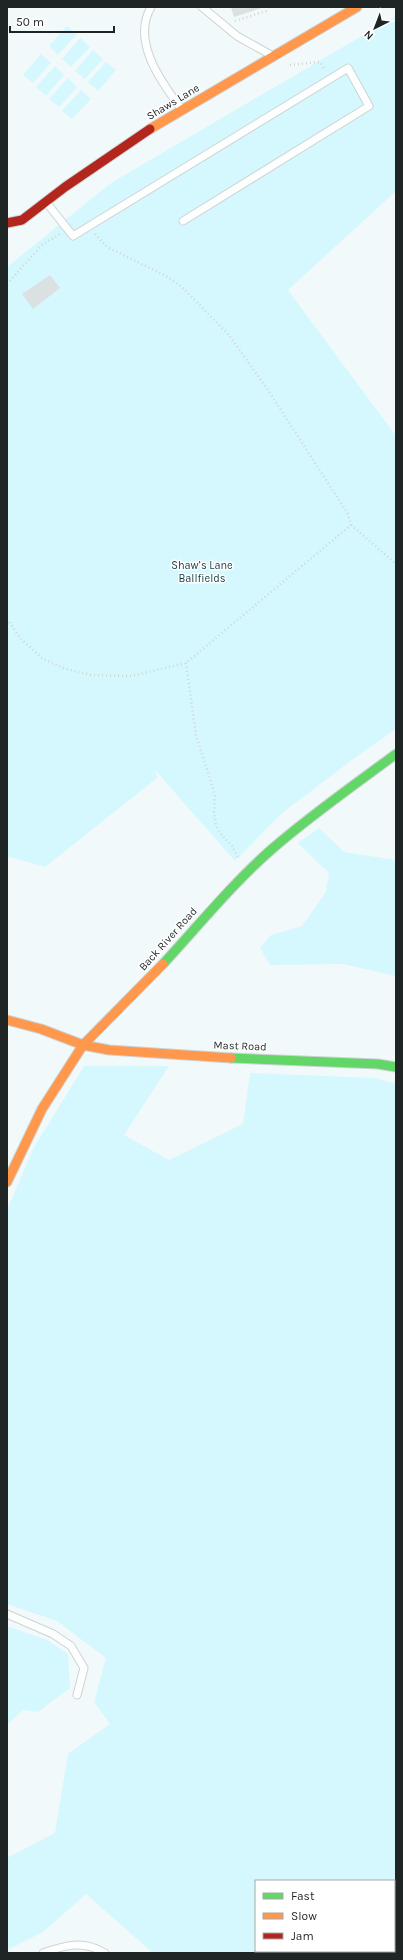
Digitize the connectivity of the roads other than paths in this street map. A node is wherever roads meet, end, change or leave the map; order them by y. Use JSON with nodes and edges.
{"nodes":[{"id":1,"x":151,"y":7,"type":"edge"},
{"id":2,"x":202,"y":7,"type":"edge"},
{"id":3,"x":357,"y":7,"type":"edge"},
{"id":4,"x":273,"y":56,"type":"junction"},
{"id":5,"x":183,"y":111,"type":"junction"},
{"id":6,"x":46,"y":202,"type":"junction"},
{"id":7,"x":182,"y":221,"type":"dead end"},
{"id":8,"x":8,"y":225,"type":"edge"},
{"id":9,"x":396,"y":754,"type":"edge"},
{"id":10,"x":7,"y":1020,"type":"edge"},
{"id":11,"x":83,"y":1045,"type":"junction"},
{"id":12,"x":396,"y":1067,"type":"edge"},
{"id":13,"x":7,"y":1182,"type":"edge"},
{"id":14,"x":7,"y":1614,"type":"edge"},
{"id":15,"x":77,"y":1695,"type":"dead end"},
{"id":16,"x":43,"y":1953,"type":"edge"},
{"id":17,"x":105,"y":1953,"type":"edge"}],
"edges":[{"from":1,"to":5,"type":"lane"},
{"from":2,"to":4,"type":"lane"},
{"from":3,"to":4,"type":"street","name":"Shaws Lane"},
{"from":4,"to":5,"type":"street","name":"Shaws Lane"},
{"from":5,"to":6,"type":"street","name":"Shaws Lane"},
{"from":6,"to":7,"type":"lane"},
{"from":6,"to":8,"type":"street","name":"Shaws Lane"},
{"from":9,"to":11,"type":"street","name":"Back River Road"},
{"from":10,"to":11,"type":"street","name":"Mast Road"},
{"from":11,"to":12,"type":"street","name":"Mast Road"},
{"from":11,"to":13,"type":"street","name":"Back River Road"},
{"from":14,"to":15,"type":"lane"},
{"from":16,"to":17,"type":"lane"}]}
